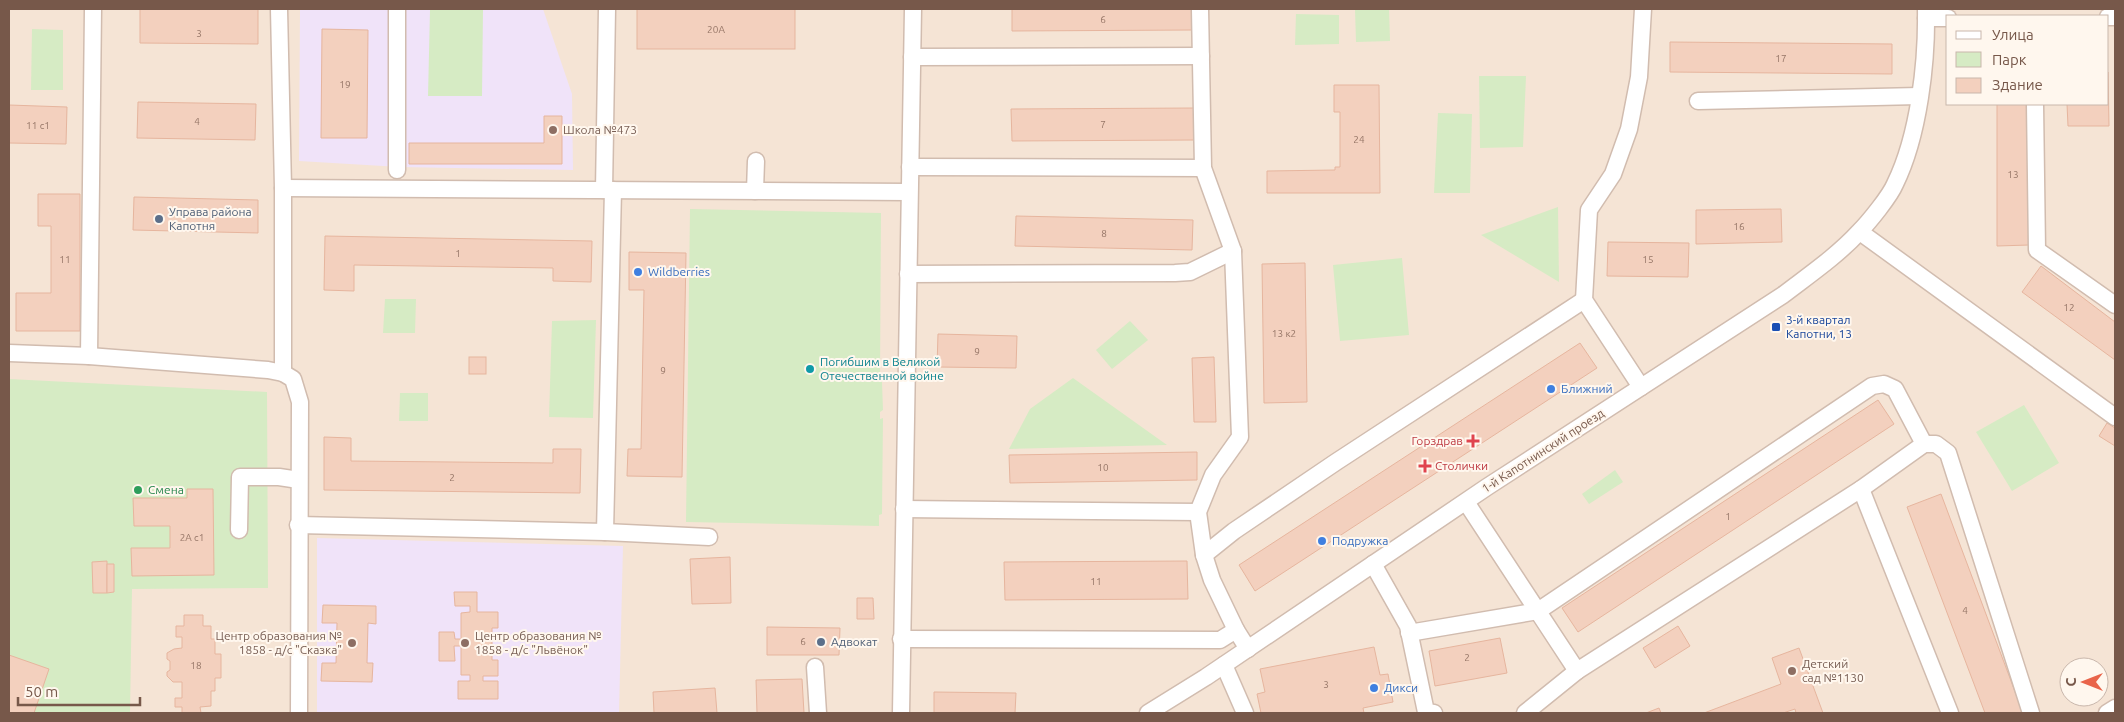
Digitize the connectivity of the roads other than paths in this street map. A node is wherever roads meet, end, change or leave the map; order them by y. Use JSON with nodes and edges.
{"nodes":[{"id":1,"x":93,"y":9,"type":"edge"},
{"id":2,"x":279,"y":9,"type":"edge"},
{"id":3,"x":397,"y":9,"type":"edge"},
{"id":4,"x":607,"y":9,"type":"edge"},
{"id":5,"x":913,"y":9,"type":"edge"},
{"id":6,"x":1200,"y":9,"type":"edge"},
{"id":7,"x":1643,"y":9,"type":"edge"},
{"id":8,"x":1926,"y":14,"type":"edge"},
{"id":9,"x":1946,"y":18,"type":"edge"},
{"id":10,"x":1201,"y":56,"type":"junction"},
{"id":11,"x":912,"y":57,"type":"junction"},
{"id":12,"x":1920,"y":96,"type":"junction"},
{"id":13,"x":1698,"y":101,"type":"dead end"},
{"id":14,"x":2035,"y":105,"type":"edge"},
{"id":15,"x":756,"y":161,"type":"dead end"},
{"id":16,"x":910,"y":167,"type":"junction"},
{"id":17,"x":1203,"y":168,"type":"junction"},
{"id":18,"x":397,"y":170,"type":"dead end"},
{"id":19,"x":283,"y":188,"type":"junction"},
{"id":20,"x":608,"y":190,"type":"junction"},
{"id":21,"x":755,"y":191,"type":"junction"},
{"id":22,"x":909,"y":192,"type":"junction"},
{"id":23,"x":1860,"y":232,"type":"junction"},
{"id":24,"x":1234,"y":251,"type":"junction"},
{"id":25,"x":908,"y":274,"type":"junction"},
{"id":26,"x":1584,"y":300,"type":"junction"},
{"id":27,"x":2115,"y":305,"type":"edge"},
{"id":28,"x":9,"y":353,"type":"edge"},
{"id":29,"x":89,"y":356,"type":"junction"},
{"id":30,"x":283,"y":373,"type":"junction"},
{"id":31,"x":1642,"y":387,"type":"junction"},
{"id":32,"x":2115,"y":417,"type":"edge"},
{"id":33,"x":1924,"y":444,"type":"junction"},
{"id":34,"x":299,"y":480,"type":"junction"},
{"id":35,"x":1862,"y":490,"type":"junction"},
{"id":36,"x":1466,"y":502,"type":"junction"},
{"id":37,"x":904,"y":510,"type":"junction"},
{"id":38,"x":1198,"y":512,"type":"junction"},
{"id":39,"x":298,"y":525,"type":"junction"},
{"id":40,"x":239,"y":530,"type":"dead end"},
{"id":41,"x":605,"y":532,"type":"junction"},
{"id":42,"x":709,"y":536,"type":"dead end"},
{"id":43,"x":1204,"y":555,"type":"junction"},
{"id":44,"x":1373,"y":564,"type":"junction"},
{"id":45,"x":1538,"y":611,"type":"junction"},
{"id":46,"x":1236,"y":630,"type":"junction"},
{"id":47,"x":1409,"y":633,"type":"junction"},
{"id":48,"x":901,"y":639,"type":"junction"},
{"id":49,"x":1248,"y":649,"type":"junction"},
{"id":50,"x":1224,"y":666,"type":"junction"},
{"id":51,"x":815,"y":668,"type":"dead end"},
{"id":52,"x":1577,"y":671,"type":"junction"},
{"id":53,"x":2115,"y":708,"type":"edge"},
{"id":54,"x":299,"y":713,"type":"edge"},
{"id":55,"x":818,"y":713,"type":"edge"},
{"id":56,"x":901,"y":713,"type":"edge"},
{"id":57,"x":1148,"y":713,"type":"edge"},
{"id":58,"x":1245,"y":713,"type":"edge"},
{"id":59,"x":1428,"y":713,"type":"edge"},
{"id":60,"x":1525,"y":713,"type":"edge"},
{"id":61,"x":1950,"y":713,"type":"edge"},
{"id":62,"x":2031,"y":713,"type":"edge"},
{"id":63,"x":2107,"y":713,"type":"edge"}],
"edges":[{"from":1,"to":29,"type":"street"},
{"from":2,"to":19,"type":"street"},
{"from":3,"to":18,"type":"street"},
{"from":4,"to":20,"type":"street"},
{"from":5,"to":11,"type":"street"},
{"from":6,"to":10,"type":"street"},
{"from":7,"to":26,"type":"street"},
{"from":8,"to":9,"type":"street"},
{"from":8,"to":12,"type":"street","name":"1-й Капотнинский проезд"},
{"from":10,"to":11,"type":"street"},
{"from":10,"to":17,"type":"street"},
{"from":11,"to":16,"type":"street"},
{"from":12,"to":13,"type":"street"},
{"from":12,"to":23,"type":"street","name":"1-й Капотнинский проезд"},
{"from":14,"to":27,"type":"street"},
{"from":15,"to":21,"type":"street"},
{"from":16,"to":17,"type":"street"},
{"from":16,"to":22,"type":"street"},
{"from":17,"to":24,"type":"street"},
{"from":19,"to":20,"type":"street"},
{"from":19,"to":30,"type":"street"},
{"from":20,"to":21,"type":"street"},
{"from":20,"to":41,"type":"street"},
{"from":21,"to":22,"type":"street"},
{"from":22,"to":25,"type":"street"},
{"from":23,"to":31,"type":"street","name":"1-й Капотнинский проезд"},
{"from":23,"to":32,"type":"street"},
{"from":24,"to":25,"type":"street"},
{"from":24,"to":38,"type":"street"},
{"from":25,"to":37,"type":"street"},
{"from":26,"to":31,"type":"street"},
{"from":26,"to":43,"type":"street"},
{"from":28,"to":29,"type":"street"},
{"from":29,"to":30,"type":"street"},
{"from":30,"to":34,"type":"street"},
{"from":31,"to":36,"type":"street","name":"1-й Капотнинский проезд"},
{"from":33,"to":35,"type":"street"},
{"from":33,"to":45,"type":"street"},
{"from":33,"to":62,"type":"street"},
{"from":34,"to":39,"type":"street"},
{"from":34,"to":40,"type":"street"},
{"from":35,"to":52,"type":"street"},
{"from":35,"to":61,"type":"street"},
{"from":36,"to":44,"type":"street","name":"1-й Капотнинский проезд"},
{"from":36,"to":45,"type":"street"},
{"from":37,"to":38,"type":"street"},
{"from":37,"to":48,"type":"street"},
{"from":38,"to":43,"type":"street"},
{"from":39,"to":41,"type":"street"},
{"from":39,"to":54,"type":"street"},
{"from":41,"to":42,"type":"street"},
{"from":43,"to":46,"type":"street"},
{"from":44,"to":47,"type":"street"},
{"from":44,"to":49,"type":"street","name":"1-й Капотнинский проезд"},
{"from":45,"to":47,"type":"street"},
{"from":45,"to":52,"type":"street"},
{"from":46,"to":48,"type":"street"},
{"from":46,"to":49,"type":"street"},
{"from":47,"to":59,"type":"street"},
{"from":48,"to":56,"type":"street"},
{"from":49,"to":50,"type":"street","name":"1-й Капотнинский проезд"},
{"from":50,"to":57,"type":"street","name":"1-й Капотнинский проезд"},
{"from":50,"to":58,"type":"street"},
{"from":51,"to":55,"type":"street"},
{"from":52,"to":60,"type":"street"},
{"from":53,"to":63,"type":"street"}]}
